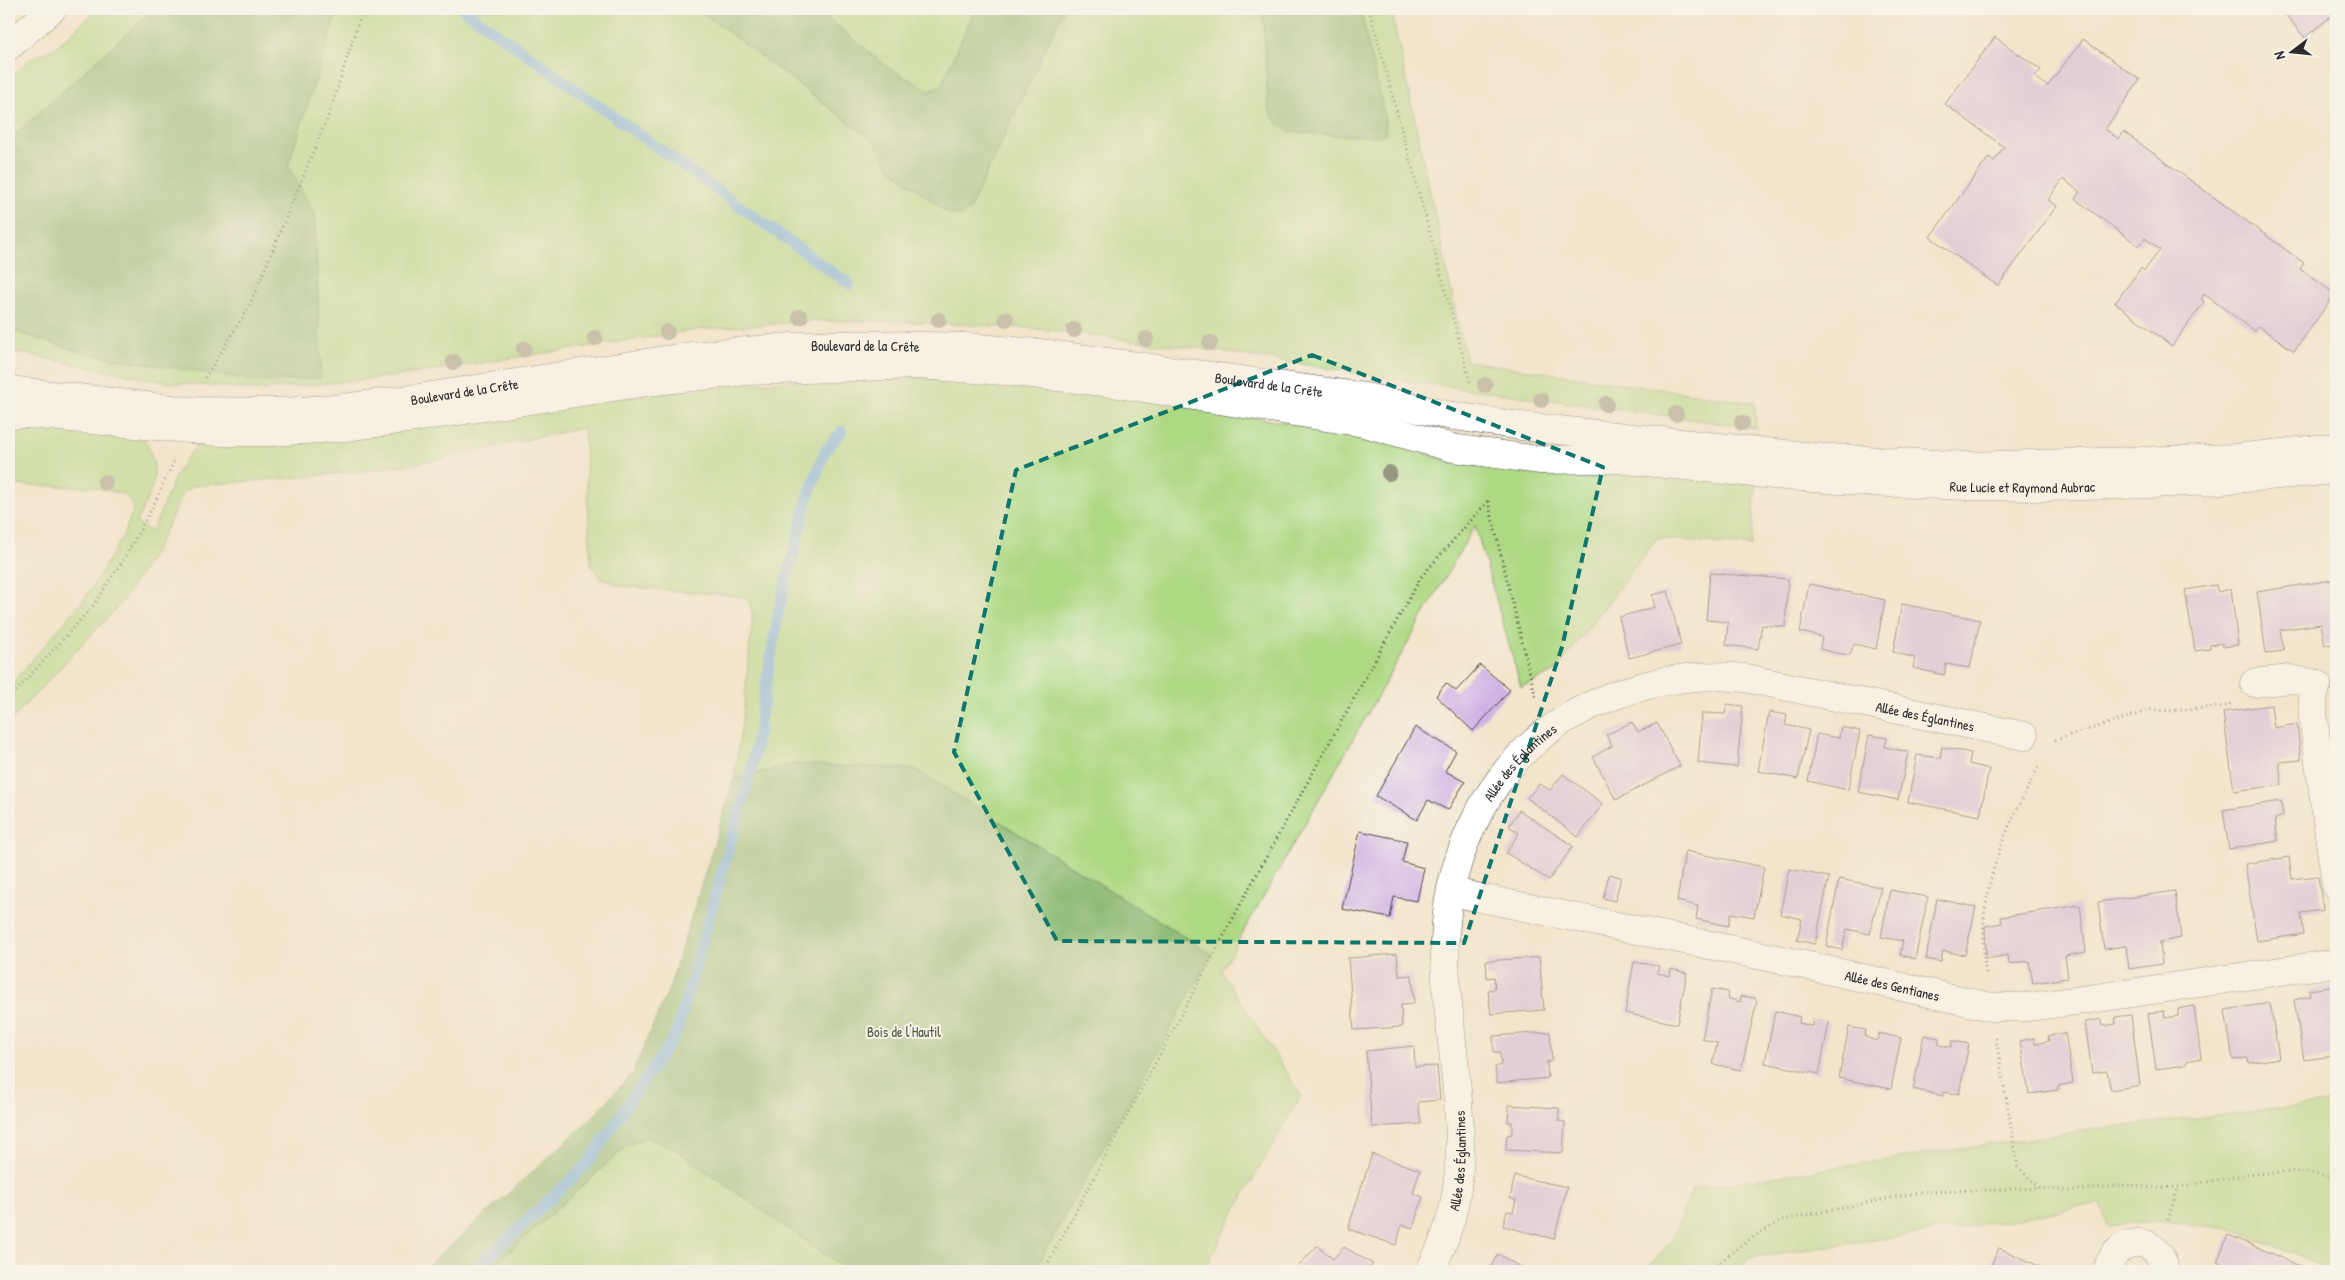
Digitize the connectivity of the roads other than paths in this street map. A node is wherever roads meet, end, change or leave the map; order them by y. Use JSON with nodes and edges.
{"nodes":[{"id":1,"x":52,"y":9,"type":"edge"},
{"id":2,"x":9,"y":46,"type":"edge"},
{"id":3,"x":9,"y":390,"type":"edge"},
{"id":4,"x":9,"y":415,"type":"edge"},
{"id":5,"x":185,"y":420,"type":"junction"},
{"id":6,"x":2336,"y":447,"type":"edge"},
{"id":7,"x":1714,"y":458,"type":"junction"},
{"id":8,"x":2336,"y":470,"type":"edge"},
{"id":9,"x":2327,"y":679,"type":"edge"},
{"id":10,"x":2254,"y":683,"type":"road end"},
{"id":11,"x":2024,"y":736,"type":"dead end"},
{"id":12,"x":2336,"y":885,"type":"edge"},
{"id":13,"x":1452,"y":892,"type":"junction"},
{"id":14,"x":2336,"y":963,"type":"edge"},
{"id":15,"x":1430,"y":1271,"type":"edge"},
{"id":16,"x":2107,"y":1271,"type":"edge"},
{"id":17,"x":2165,"y":1271,"type":"edge"}],
"edges":[{"from":1,"to":2,"type":"street"},
{"from":3,"to":5,"type":"street","name":"Boulevard de la Crête"},
{"from":4,"to":5,"type":"street","name":"Boulevard de la Crête"},
{"from":5,"to":7,"type":"street","name":"Boulevard de la Crête"},
{"from":6,"to":7,"type":"street","name":"Rue Lucie et Raymond Aubrac"},
{"from":7,"to":8,"type":"street","name":"Rue Lucie et Raymond Aubrac"},
{"from":9,"to":10,"type":"street"},
{"from":9,"to":12,"type":"street"},
{"from":11,"to":13,"type":"street","name":"Allée des Églantines"},
{"from":13,"to":14,"type":"street","name":"Allée des Gentianes"},
{"from":13,"to":15,"type":"street","name":"Allée des Églantines"},
{"from":16,"to":17,"type":"street"}]}
